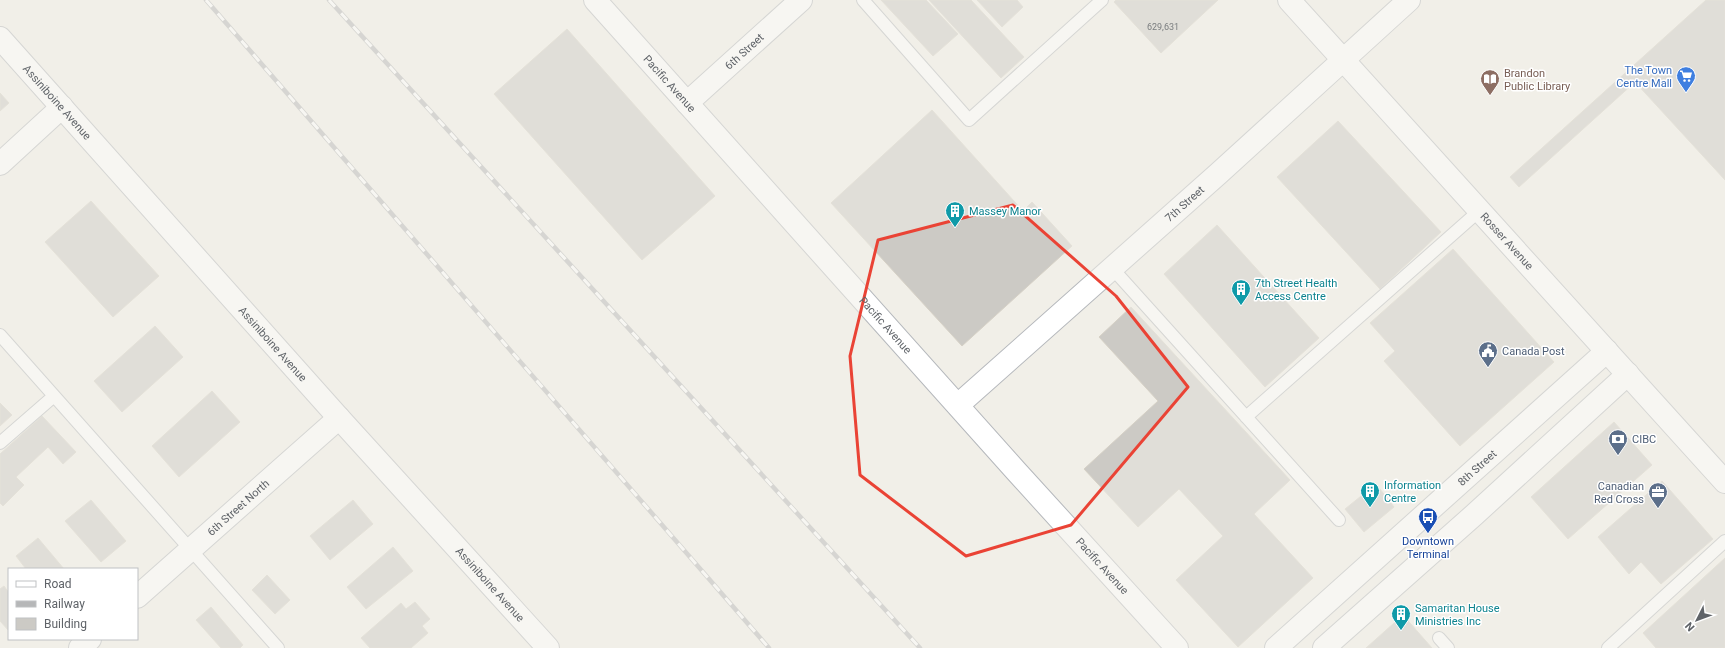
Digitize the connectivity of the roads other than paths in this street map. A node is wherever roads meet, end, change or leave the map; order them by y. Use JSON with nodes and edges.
{"nodes":[{"id":1,"x":595,"y":0,"type":"edge"},
{"id":2,"x":801,"y":0,"type":"edge"},
{"id":3,"x":863,"y":0,"type":"edge"},
{"id":4,"x":1102,"y":0,"type":"edge"},
{"id":5,"x":1289,"y":0,"type":"edge"},
{"id":6,"x":1409,"y":0,"type":"edge"},
{"id":7,"x":0,"y":38,"type":"edge"},
{"id":8,"x":1343,"y":60,"type":"junction"},
{"id":9,"x":687,"y":103,"type":"junction"},
{"id":10,"x":62,"y":107,"type":"junction"},
{"id":11,"x":0,"y":164,"type":"edge"},
{"id":12,"x":1479,"y":211,"type":"junction"},
{"id":13,"x":1112,"y":268,"type":"junction"},
{"id":14,"x":0,"y":335,"type":"edge"},
{"id":15,"x":1607,"y":351,"type":"junction"},
{"id":16,"x":1628,"y":374,"type":"junction"},
{"id":17,"x":54,"y":396,"type":"junction"},
{"id":18,"x":958,"y":405,"type":"junction"},
{"id":19,"x":1246,"y":417,"type":"junction"},
{"id":20,"x":339,"y":418,"type":"junction"},
{"id":21,"x":0,"y":443,"type":"edge"},
{"id":22,"x":1725,"y":482,"type":"edge"},
{"id":23,"x":1338,"y":520,"type":"dead end"},
{"id":24,"x":1725,"y":541,"type":"edge"},
{"id":25,"x":190,"y":550,"type":"junction"},
{"id":26,"x":138,"y":596,"type":"edge"},
{"id":27,"x":1439,"y":638,"type":"dead end"},
{"id":28,"x":89,"y":640,"type":"edge"},
{"id":29,"x":80,"y":648,"type":"edge"},
{"id":30,"x":278,"y":648,"type":"edge"},
{"id":31,"x":548,"y":648,"type":"edge"},
{"id":32,"x":1177,"y":648,"type":"edge"},
{"id":33,"x":1276,"y":648,"type":"edge"},
{"id":34,"x":1324,"y":648,"type":"edge"},
{"id":35,"x":1448,"y":648,"type":"edge"},
{"id":36,"x":1608,"y":648,"type":"edge"}],
"edges":[{"from":1,"to":9,"type":"street","name":"Pacific Avenue"},
{"from":2,"to":9,"type":"street","name":"6th Street"},
{"from":3,"to":4,"type":"lane"},
{"from":5,"to":8,"type":"street","name":"Rosser Avenue"},
{"from":6,"to":8,"type":"street","name":"7th Street"},
{"from":7,"to":10,"type":"street","name":"Assiniboine Avenue"},
{"from":8,"to":12,"type":"street","name":"Rosser Avenue"},
{"from":8,"to":13,"type":"street","name":"7th Street"},
{"from":9,"to":18,"type":"street","name":"Pacific Avenue"},
{"from":10,"to":11,"type":"street"},
{"from":10,"to":20,"type":"street","name":"Assiniboine Avenue"},
{"from":12,"to":15,"type":"street","name":"Rosser Avenue"},
{"from":12,"to":19,"type":"lane"},
{"from":13,"to":18,"type":"street","name":"7th Street"},
{"from":13,"to":19,"type":"lane"},
{"from":14,"to":17,"type":"lane"},
{"from":15,"to":16,"type":"street","name":"Rosser Avenue"},
{"from":15,"to":33,"type":"street","name":"8th Street"},
{"from":16,"to":22,"type":"street","name":"Rosser Avenue"},
{"from":16,"to":34,"type":"street"},
{"from":17,"to":21,"type":"lane"},
{"from":17,"to":25,"type":"lane"},
{"from":18,"to":32,"type":"street","name":"Pacific Avenue"},
{"from":19,"to":23,"type":"lane"},
{"from":20,"to":25,"type":"street","name":"6th Street North"},
{"from":20,"to":31,"type":"street","name":"Assiniboine Avenue"},
{"from":24,"to":36,"type":"lane"},
{"from":25,"to":26,"type":"street","name":"6th Street North"},
{"from":25,"to":30,"type":"lane"},
{"from":27,"to":35,"type":"lane"},
{"from":28,"to":29,"type":"street"}]}
